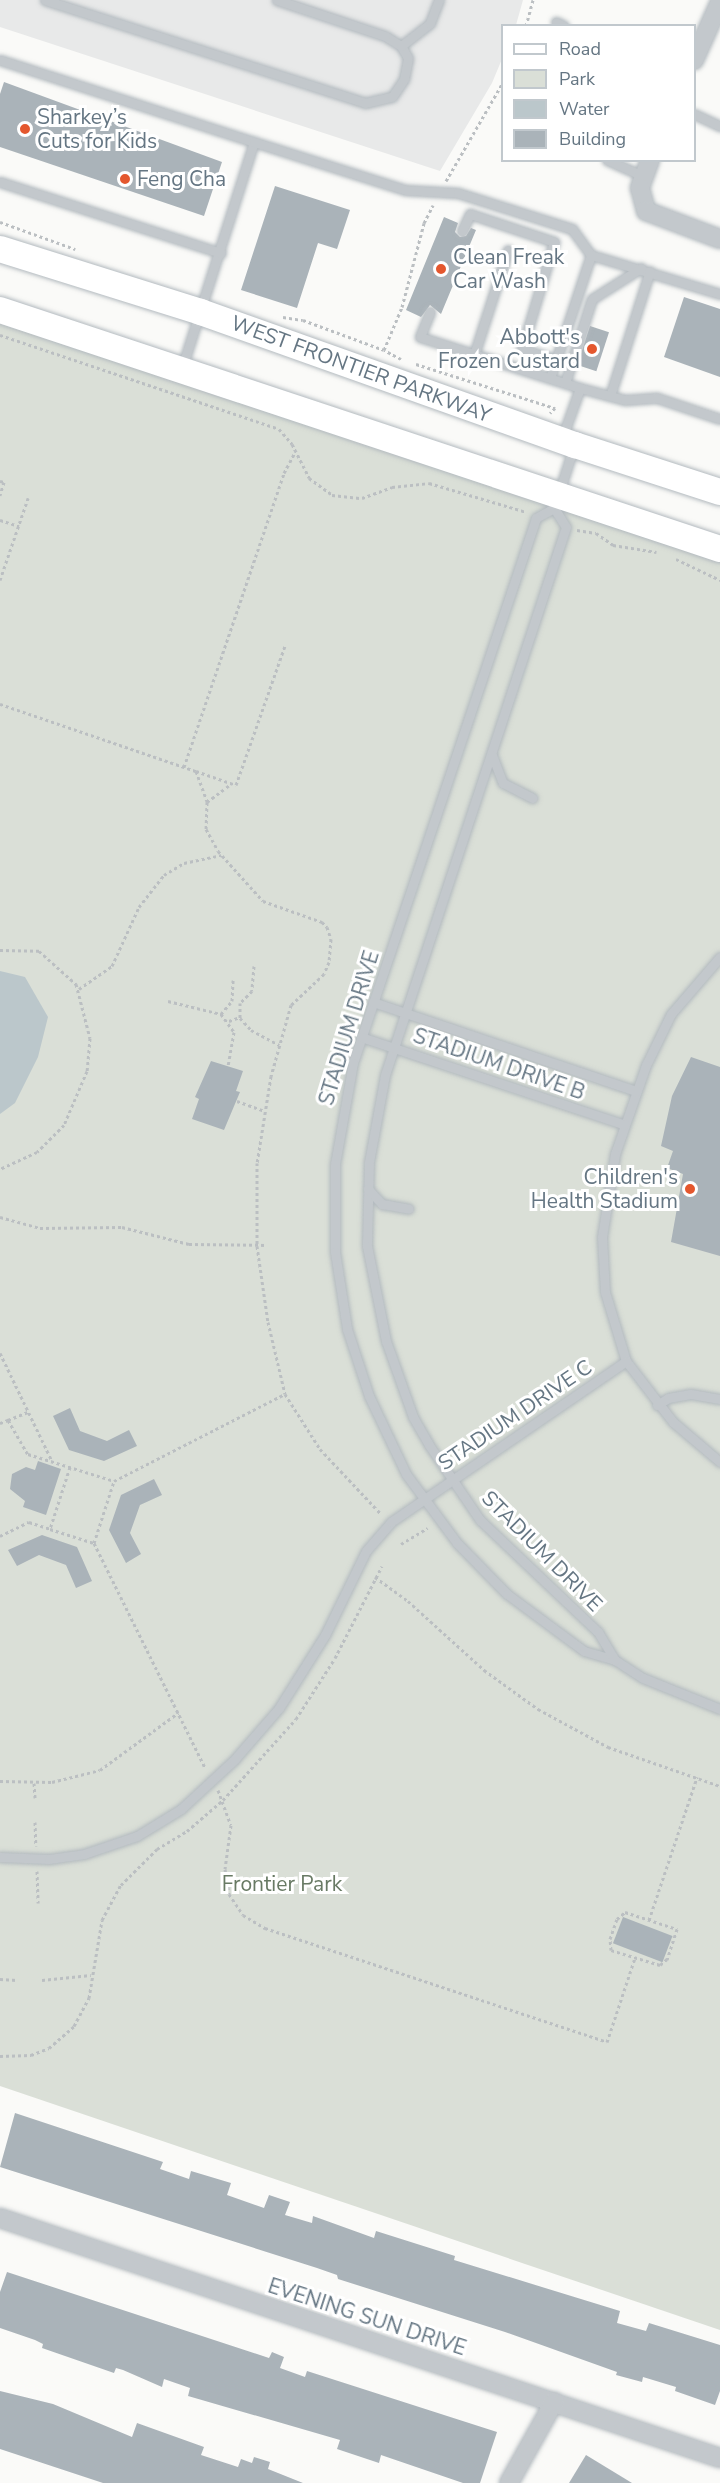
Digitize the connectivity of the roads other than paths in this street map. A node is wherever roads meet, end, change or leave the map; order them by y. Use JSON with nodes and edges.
{"nodes":[{"id":1,"x":45,"y":0,"type":"edge"},
{"id":2,"x":277,"y":0,"type":"edge"},
{"id":3,"x":439,"y":0,"type":"edge"},
{"id":4,"x":719,"y":8,"type":"edge"},
{"id":5,"x":401,"y":46,"type":"junction"},
{"id":6,"x":696,"y":56,"type":"edge"},
{"id":7,"x":0,"y":60,"type":"edge"},
{"id":8,"x":696,"y":115,"type":"edge"},
{"id":9,"x":720,"y":126,"type":"edge"},
{"id":10,"x":254,"y":142,"type":"junction"},
{"id":11,"x":617,"y":162,"type":"edge"},
{"id":12,"x":646,"y":168,"type":"edge"},
{"id":13,"x":0,"y":182,"type":"edge"},
{"id":14,"x":462,"y":231,"type":"dead end"},
{"id":15,"x":720,"y":239,"type":"edge"},
{"id":16,"x":0,"y":249,"type":"edge"},
{"id":17,"x":508,"y":250,"type":"dead end"},
{"id":18,"x":220,"y":253,"type":"junction"},
{"id":19,"x":591,"y":255,"type":"junction"},
{"id":20,"x":646,"y":270,"type":"junction"},
{"id":21,"x":720,"y":294,"type":"edge"},
{"id":22,"x":0,"y":310,"type":"edge"},
{"id":23,"x":201,"y":312,"type":"junction"},
{"id":24,"x":430,"y":312,"type":"dead end"},
{"id":25,"x":474,"y":355,"type":"junction"},
{"id":26,"x":555,"y":360,"type":"junction"},
{"id":27,"x":181,"y":370,"type":"junction"},
{"id":28,"x":550,"y":378,"type":"junction"},
{"id":29,"x":565,"y":383,"type":"junction"},
{"id":30,"x":580,"y":388,"type":"junction"},
{"id":31,"x":610,"y":396,"type":"junction"},
{"id":32,"x":720,"y":419,"type":"edge"},
{"id":33,"x":568,"y":443,"type":"junction"},
{"id":34,"x":720,"y":492,"type":"edge"},
{"id":35,"x":556,"y":502,"type":"junction"},
{"id":36,"x":720,"y":549,"type":"edge"},
{"id":37,"x":491,"y":753,"type":"junction"},
{"id":38,"x":532,"y":798,"type":"dead end"},
{"id":39,"x":720,"y":957,"type":"edge"},
{"id":40,"x":373,"y":1002,"type":"junction"},
{"id":41,"x":406,"y":1012,"type":"junction"},
{"id":42,"x":361,"y":1037,"type":"junction"},
{"id":43,"x":394,"y":1048,"type":"junction"},
{"id":44,"x":636,"y":1091,"type":"junction"},
{"id":45,"x":625,"y":1125,"type":"junction"},
{"id":46,"x":368,"y":1188,"type":"junction"},
{"id":47,"x":409,"y":1209,"type":"dead end"},
{"id":48,"x":626,"y":1361,"type":"junction"},
{"id":49,"x":720,"y":1399,"type":"edge"},
{"id":50,"x":657,"y":1405,"type":"junction"},
{"id":51,"x":720,"y":1462,"type":"edge"},
{"id":52,"x":450,"y":1481,"type":"junction"},
{"id":53,"x":424,"y":1499,"type":"junction"},
{"id":54,"x":615,"y":1659,"type":"junction"},
{"id":55,"x":720,"y":1708,"type":"edge"},
{"id":56,"x":0,"y":1857,"type":"edge"},
{"id":57,"x":0,"y":2218,"type":"edge"},
{"id":58,"x":554,"y":2402,"type":"junction"},
{"id":59,"x":720,"y":2458,"type":"edge"},
{"id":60,"x":509,"y":2483,"type":"edge"}],
"edges":[{"from":1,"to":5,"type":"lane"},
{"from":2,"to":5,"type":"lane"},
{"from":3,"to":5,"type":"lane"},
{"from":4,"to":6,"type":"street"},
{"from":7,"to":10,"type":"lane"},
{"from":8,"to":9,"type":"lane"},
{"from":10,"to":18,"type":"lane"},
{"from":10,"to":19,"type":"lane"},
{"from":11,"to":12,"type":"lane"},
{"from":12,"to":15,"type":"street"},
{"from":13,"to":18,"type":"lane"},
{"from":14,"to":26,"type":"lane"},
{"from":16,"to":23,"type":"street","name":"WEST FRONTIER PARKWAY"},
{"from":17,"to":25,"type":"lane"},
{"from":18,"to":23,"type":"lane"},
{"from":19,"to":20,"type":"lane"},
{"from":19,"to":26,"type":"lane"},
{"from":20,"to":21,"type":"lane"},
{"from":20,"to":29,"type":"lane"},
{"from":20,"to":31,"type":"lane"},
{"from":22,"to":27,"type":"street"},
{"from":23,"to":27,"type":"lane"},
{"from":23,"to":33,"type":"street","name":"WEST FRONTIER PARKWAY"},
{"from":24,"to":25,"type":"lane"},
{"from":25,"to":28,"type":"lane"},
{"from":26,"to":28,"type":"lane"},
{"from":27,"to":35,"type":"street"},
{"from":28,"to":29,"type":"lane"},
{"from":29,"to":30,"type":"lane"},
{"from":30,"to":31,"type":"lane"},
{"from":30,"to":33,"type":"lane"},
{"from":31,"to":32,"type":"lane"},
{"from":33,"to":34,"type":"street","name":"WEST FRONTIER PARKWAY"},
{"from":33,"to":35,"type":"lane"},
{"from":35,"to":36,"type":"street"},
{"from":35,"to":37,"type":"lane","name":"STADIUM DRIVE"},
{"from":35,"to":40,"type":"lane","name":"STADIUM DRIVE"},
{"from":37,"to":38,"type":"lane"},
{"from":37,"to":41,"type":"lane","name":"STADIUM DRIVE"},
{"from":39,"to":44,"type":"lane"},
{"from":40,"to":41,"type":"lane","name":"STADIUM DRIVE B"},
{"from":40,"to":42,"type":"lane","name":"STADIUM DRIVE"},
{"from":41,"to":43,"type":"lane","name":"STADIUM DRIVE"},
{"from":41,"to":44,"type":"lane","name":"STADIUM DRIVE B"},
{"from":42,"to":43,"type":"lane","name":"STADIUM DRIVE B"},
{"from":42,"to":53,"type":"lane","name":"STADIUM DRIVE"},
{"from":43,"to":45,"type":"lane","name":"STADIUM DRIVE B"},
{"from":43,"to":46,"type":"lane","name":"STADIUM DRIVE"},
{"from":44,"to":45,"type":"lane"},
{"from":45,"to":48,"type":"lane"},
{"from":46,"to":47,"type":"lane"},
{"from":46,"to":52,"type":"lane","name":"STADIUM DRIVE"},
{"from":48,"to":50,"type":"lane"},
{"from":48,"to":52,"type":"lane","name":"STADIUM DRIVE C"},
{"from":49,"to":50,"type":"lane"},
{"from":50,"to":51,"type":"lane"},
{"from":52,"to":53,"type":"lane","name":"STADIUM DRIVE C"},
{"from":52,"to":54,"type":"lane","name":"STADIUM DRIVE"},
{"from":53,"to":54,"type":"lane","name":"STADIUM DRIVE"},
{"from":53,"to":56,"type":"lane","name":"STADIUM DRIVE C"},
{"from":54,"to":55,"type":"lane","name":"STADIUM DRIVE"},
{"from":57,"to":58,"type":"street","name":"EVENING SUN DRIVE"},
{"from":58,"to":59,"type":"street","name":"EVENING SUN DRIVE"},
{"from":58,"to":60,"type":"street"}]}
